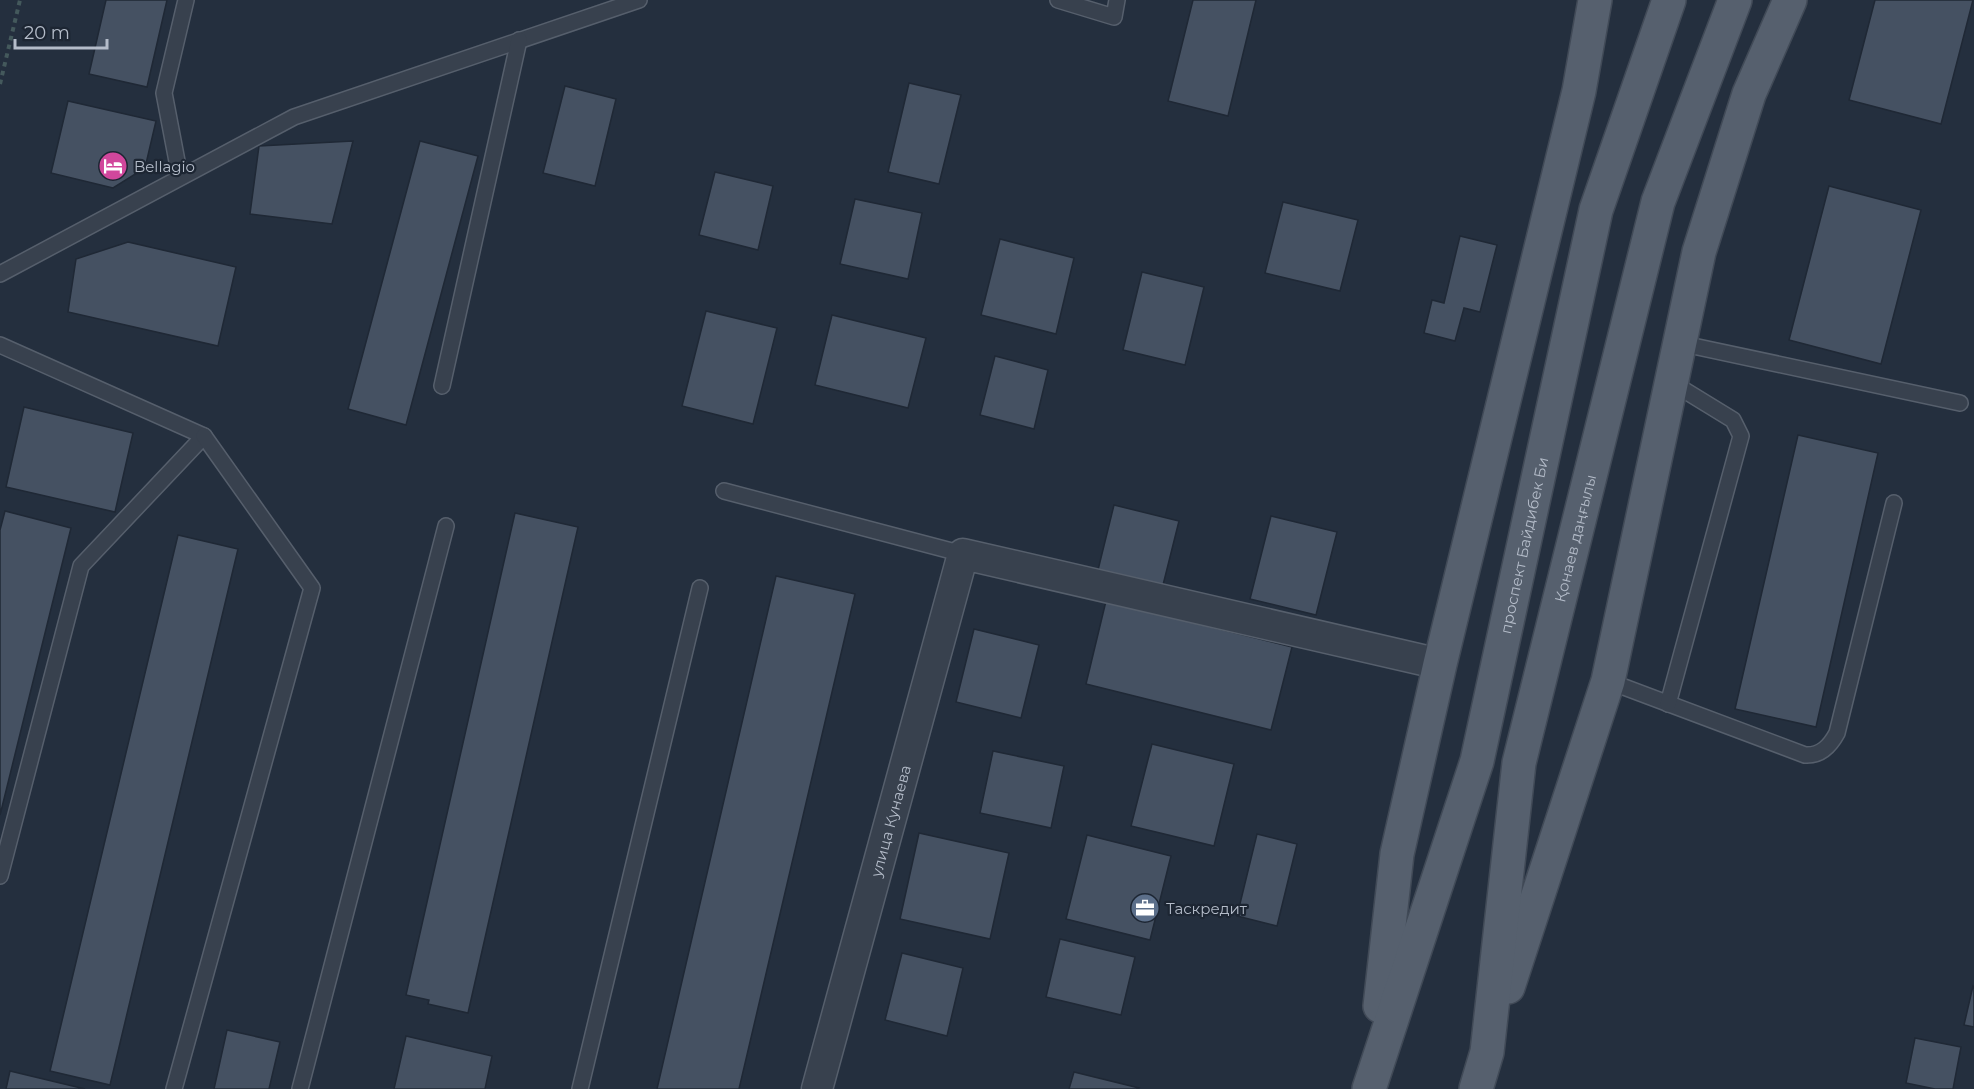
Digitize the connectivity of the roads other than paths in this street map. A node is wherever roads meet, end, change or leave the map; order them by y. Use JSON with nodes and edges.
{"nodes":[{"id":1,"x":186,"y":0,"type":"edge"},
{"id":2,"x":639,"y":0,"type":"edge"},
{"id":3,"x":1058,"y":0,"type":"edge"},
{"id":4,"x":1116,"y":0,"type":"edge"},
{"id":5,"x":1595,"y":0,"type":"edge"},
{"id":6,"x":1669,"y":0,"type":"edge"},
{"id":7,"x":1735,"y":0,"type":"edge"},
{"id":8,"x":1790,"y":0,"type":"edge"},
{"id":9,"x":519,"y":40,"type":"junction"},
{"id":10,"x":180,"y":177,"type":"junction"},
{"id":11,"x":0,"y":274,"type":"edge"},
{"id":12,"x":1679,"y":343,"type":"junction"},
{"id":13,"x":0,"y":345,"type":"edge"},
{"id":14,"x":1671,"y":382,"type":"junction"},
{"id":15,"x":442,"y":386,"type":"dead end"},
{"id":16,"x":1960,"y":403,"type":"dead end"},
{"id":17,"x":204,"y":436,"type":"junction"},
{"id":18,"x":724,"y":491,"type":"dead end"},
{"id":19,"x":1894,"y":503,"type":"dead end"},
{"id":20,"x":446,"y":526,"type":"dead end"},
{"id":21,"x":963,"y":554,"type":"junction"},
{"id":22,"x":700,"y":588,"type":"dead end"},
{"id":23,"x":1440,"y":664,"type":"junction"},
{"id":24,"x":1608,"y":681,"type":"junction"},
{"id":25,"x":1668,"y":704,"type":"junction"},
{"id":26,"x":0,"y":876,"type":"edge"},
{"id":27,"x":1487,"y":1052,"type":"junction"},
{"id":28,"x":1371,"y":1080,"type":"edge"},
{"id":29,"x":174,"y":1089,"type":"edge"},
{"id":30,"x":300,"y":1089,"type":"edge"},
{"id":31,"x":580,"y":1089,"type":"edge"},
{"id":32,"x":817,"y":1089,"type":"edge"},
{"id":33,"x":1476,"y":1089,"type":"edge"}],
"edges":[{"from":1,"to":10,"type":"lane"},
{"from":2,"to":9,"type":"lane"},
{"from":3,"to":4,"type":"lane"},
{"from":5,"to":23,"type":"main road"},
{"from":6,"to":28,"type":"main road","name":"проспект Байдибек Би"},
{"from":7,"to":27,"type":"main road","name":"Қонаев даңғылы"},
{"from":8,"to":12,"type":"main road"},
{"from":9,"to":10,"type":"lane"},
{"from":9,"to":15,"type":"lane"},
{"from":10,"to":11,"type":"lane"},
{"from":12,"to":14,"type":"main road"},
{"from":12,"to":16,"type":"lane"},
{"from":13,"to":17,"type":"lane"},
{"from":14,"to":24,"type":"main road"},
{"from":14,"to":25,"type":"lane"},
{"from":17,"to":26,"type":"lane"},
{"from":17,"to":29,"type":"lane"},
{"from":18,"to":21,"type":"lane"},
{"from":19,"to":25,"type":"lane"},
{"from":20,"to":30,"type":"lane"},
{"from":21,"to":23,"type":"street"},
{"from":21,"to":32,"type":"street","name":"улица Кунаева"},
{"from":22,"to":31,"type":"lane"},
{"from":23,"to":28,"type":"main road"},
{"from":24,"to":25,"type":"lane"},
{"from":24,"to":27,"type":"main road"},
{"from":27,"to":33,"type":"main road","name":"Қонаев даңғылы"}]}
